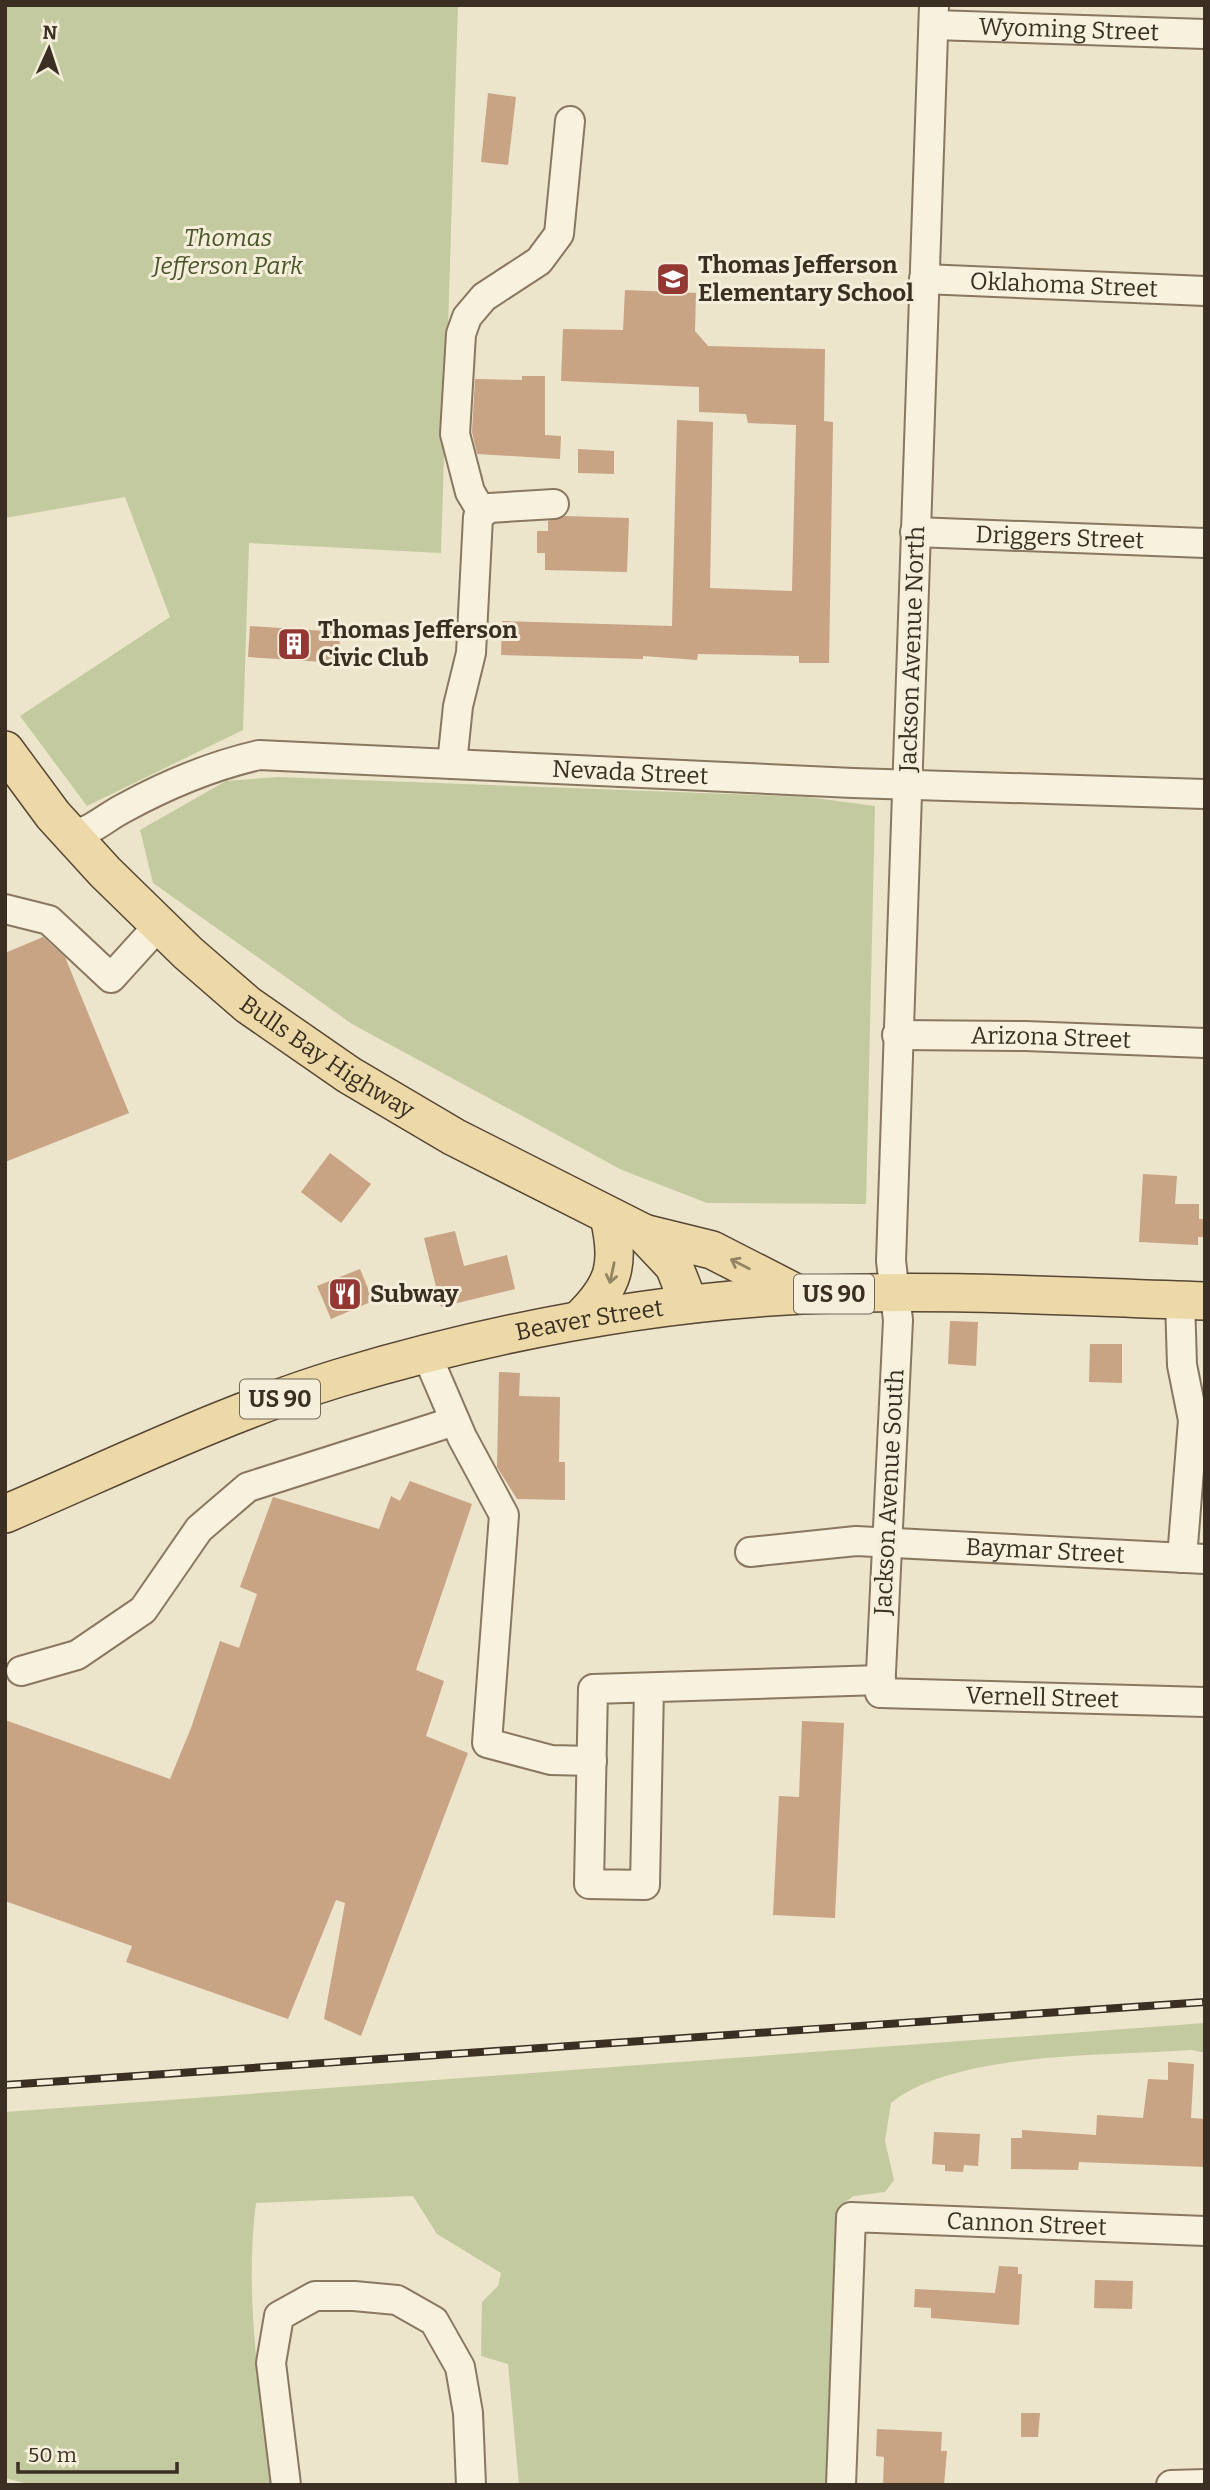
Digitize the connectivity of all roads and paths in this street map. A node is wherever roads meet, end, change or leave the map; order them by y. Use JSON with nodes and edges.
{"nodes":[{"id":1,"x":934,"y":15,"type":"edge"},
{"id":2,"x":1205,"y":34,"type":"edge"},
{"id":3,"x":570,"y":121,"type":"dead end"},
{"id":4,"x":924,"y":279,"type":"junction"},
{"id":5,"x":1205,"y":291,"type":"edge"},
{"id":6,"x":554,"y":504,"type":"dead end"},
{"id":7,"x":482,"y":512,"type":"junction"},
{"id":8,"x":915,"y":532,"type":"junction"},
{"id":9,"x":1205,"y":543,"type":"edge"},
{"id":10,"x":5,"y":750,"type":"edge"},
{"id":11,"x":452,"y":764,"type":"junction"},
{"id":12,"x":908,"y":784,"type":"junction"},
{"id":13,"x":1205,"y":794,"type":"edge"},
{"id":14,"x":72,"y":835,"type":"junction"},
{"id":15,"x":5,"y":909,"type":"edge"},
{"id":16,"x":159,"y":925,"type":"junction"},
{"id":17,"x":897,"y":1035,"type":"junction"},
{"id":18,"x":1205,"y":1043,"type":"edge"},
{"id":19,"x":609,"y":1217,"type":"junction"},
{"id":20,"x":642,"y":1232,"type":"junction"},
{"id":21,"x":894,"y":1292,"type":"junction"},
{"id":22,"x":801,"y":1295,"type":"junction"},
{"id":23,"x":1193,"y":1301,"type":"edge"},
{"id":24,"x":689,"y":1304,"type":"junction"},
{"id":25,"x":580,"y":1319,"type":"junction"},
{"id":26,"x":426,"y":1353,"type":"junction"},
{"id":27,"x":455,"y":1421,"type":"junction"},
{"id":28,"x":5,"y":1514,"type":"edge"},
{"id":29,"x":886,"y":1545,"type":"junction"},
{"id":30,"x":750,"y":1552,"type":"dead end"},
{"id":31,"x":1193,"y":1559,"type":"edge"},
{"id":32,"x":20,"y":1671,"type":"dead end"},
{"id":33,"x":880,"y":1686,"type":"junction"},
{"id":34,"x":649,"y":1688,"type":"junction"},
{"id":35,"x":1205,"y":1702,"type":"edge"},
{"id":36,"x":592,"y":1761,"type":"junction"},
{"id":37,"x":1205,"y":2231,"type":"edge"},
{"id":38,"x":1205,"y":2484,"type":"edge"},
{"id":39,"x":286,"y":2485,"type":"edge"},
{"id":40,"x":471,"y":2485,"type":"edge"},
{"id":41,"x":841,"y":2485,"type":"edge"},
{"id":42,"x":1171,"y":2485,"type":"edge"}],
"edges":[{"from":1,"to":2,"type":"street","name":"Wyoming Street"},
{"from":1,"to":4,"type":"street","name":"Jackson Avenue North"},
{"from":3,"to":7,"type":"street"},
{"from":4,"to":5,"type":"street","name":"Oklahoma Street"},
{"from":4,"to":8,"type":"street","name":"Jackson Avenue North"},
{"from":6,"to":7,"type":"street"},
{"from":7,"to":11,"type":"street"},
{"from":8,"to":9,"type":"street","name":"Driggers Street"},
{"from":8,"to":12,"type":"street","name":"Jackson Avenue North"},
{"from":10,"to":14,"type":"main road","name":"Bulls Bay Highway"},
{"from":11,"to":12,"type":"street","name":"Nevada Street"},
{"from":11,"to":14,"type":"street","name":"Nevada Street"},
{"from":12,"to":13,"type":"street","name":"Nevada Street"},
{"from":12,"to":17,"type":"street","name":"Jackson Avenue North"},
{"from":14,"to":16,"type":"main road","name":"Bulls Bay Highway"},
{"from":15,"to":16,"type":"street"},
{"from":16,"to":19,"type":"main road","name":"Bulls Bay Highway"},
{"from":17,"to":18,"type":"street","name":"Arizona Street"},
{"from":17,"to":21,"type":"street","name":"Jackson Avenue North"},
{"from":19,"to":20,"type":"main road","name":"Bulls Bay Highway"},
{"from":19,"to":25,"type":"main road","one_way":true},
{"from":22,"to":20,"type":"main road","one_way":true},
{"from":20,"to":24,"type":"main road","name":"Bulls Bay Highway"},
{"from":21,"to":22,"type":"main road","name":"Beaver Street","number":"US 90"},
{"from":21,"to":23,"type":"main road","name":"Beaver Street","number":"US 90"},
{"from":21,"to":29,"type":"street","name":"Jackson Avenue South"},
{"from":22,"to":24,"type":"main road","name":"Beaver Street","number":"US 90"},
{"from":23,"to":31,"type":"street"},
{"from":24,"to":25,"type":"main road","name":"Beaver Street","number":"US 90"},
{"from":25,"to":26,"type":"main road","name":"Beaver Street","number":"US 90"},
{"from":26,"to":27,"type":"street"},
{"from":26,"to":28,"type":"main road","name":"Beaver Street","number":"US 90"},
{"from":27,"to":32,"type":"street"},
{"from":27,"to":36,"type":"street"},
{"from":29,"to":30,"type":"street","name":"Baymar Street"},
{"from":29,"to":31,"type":"street","name":"Baymar Street"},
{"from":29,"to":33,"type":"street","name":"Jackson Avenue South"},
{"from":33,"to":34,"type":"street","name":"Vernell Street"},
{"from":33,"to":35,"type":"street","name":"Vernell Street"},
{"from":34,"to":36,"type":"street","name":"Vernell Street"},
{"from":34,"to":36,"type":"street"},
{"from":37,"to":41,"type":"street","name":"Cannon Street"},
{"from":38,"to":42,"type":"street"},
{"from":39,"to":40,"type":"street"}]}
